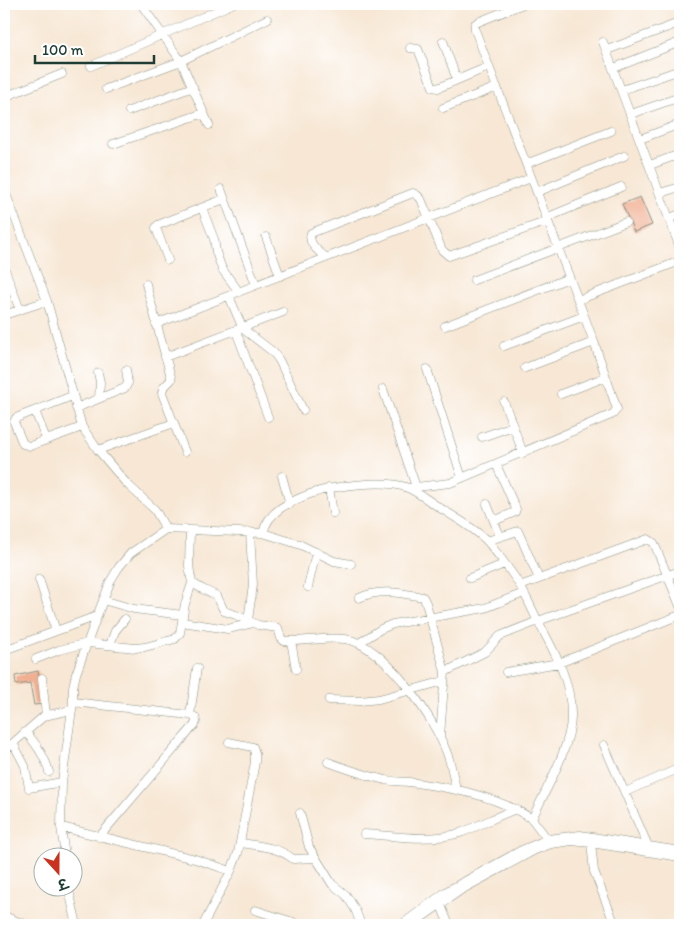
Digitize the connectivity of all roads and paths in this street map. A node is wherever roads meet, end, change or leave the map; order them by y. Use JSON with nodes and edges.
{"nodes":[{"id":1,"x":141,"y":4,"type":"edge"},
{"id":2,"x":232,"y":4,"type":"edge"},
{"id":3,"x":523,"y":4,"type":"edge"},
{"id":4,"x":267,"y":20,"type":"dead end"},
{"id":5,"x":676,"y":24,"type":"dead end"},
{"id":6,"x":164,"y":34,"type":"junction"},
{"id":7,"x":443,"y":41,"type":"dead end"},
{"id":8,"x":680,"y":42,"type":"edge"},
{"id":9,"x":410,"y":48,"type":"dead end"},
{"id":10,"x":181,"y":60,"type":"junction"},
{"id":11,"x":91,"y":66,"type":"dead end"},
{"id":12,"x":488,"y":67,"type":"junction"},
{"id":13,"x":614,"y":68,"type":"junction"},
{"id":14,"x":680,"y":70,"type":"edge"},
{"id":15,"x":62,"y":74,"type":"dead end"},
{"id":16,"x":457,"y":80,"type":"junction"},
{"id":17,"x":193,"y":87,"type":"junction"},
{"id":18,"x":497,"y":87,"type":"junction"},
{"id":19,"x":106,"y":89,"type":"dead end"},
{"id":20,"x":622,"y":90,"type":"junction"},
{"id":21,"x":680,"y":97,"type":"edge"},
{"id":22,"x":4,"y":98,"type":"edge"},
{"id":23,"x":443,"y":108,"type":"dead end"},
{"id":24,"x":129,"y":112,"type":"dead end"},
{"id":25,"x":204,"y":113,"type":"junction"},
{"id":26,"x":631,"y":114,"type":"junction"},
{"id":27,"x":680,"y":124,"type":"edge"},
{"id":28,"x":209,"y":125,"type":"dead end"},
{"id":29,"x":611,"y":132,"type":"dead end"},
{"id":30,"x":640,"y":139,"type":"junction"},
{"id":31,"x":113,"y":144,"type":"dead end"},
{"id":32,"x":680,"y":154,"type":"edge"},
{"id":33,"x":624,"y":156,"type":"dead end"},
{"id":34,"x":526,"y":164,"type":"junction"},
{"id":35,"x":650,"y":164,"type":"junction"},
{"id":36,"x":531,"y":178,"type":"junction"},
{"id":37,"x":622,"y":187,"type":"dead end"},
{"id":38,"x":680,"y":187,"type":"edge"},
{"id":39,"x":4,"y":189,"type":"edge"},
{"id":40,"x":221,"y":189,"type":"dead end"},
{"id":41,"x":536,"y":192,"type":"junction"},
{"id":42,"x":660,"y":194,"type":"junction"},
{"id":43,"x":224,"y":199,"type":"junction"},
{"id":44,"x":202,"y":208,"type":"junction"},
{"id":45,"x":680,"y":214,"type":"edge"},
{"id":46,"x":429,"y":217,"type":"junction"},
{"id":47,"x":670,"y":218,"type":"junction"},
{"id":48,"x":547,"y":220,"type":"junction"},
{"id":49,"x":626,"y":222,"type":"dead end"},
{"id":50,"x":266,"y":236,"type":"dead end"},
{"id":51,"x":680,"y":247,"type":"edge"},
{"id":52,"x":558,"y":248,"type":"junction"},
{"id":53,"x":326,"y":258,"type":"junction"},
{"id":54,"x":168,"y":260,"type":"dead end"},
{"id":55,"x":680,"y":261,"type":"edge"},
{"id":56,"x":4,"y":268,"type":"edge"},
{"id":57,"x":280,"y":276,"type":"junction"},
{"id":58,"x":569,"y":278,"type":"junction"},
{"id":59,"x":474,"y":280,"type":"dead end"},
{"id":60,"x":146,"y":284,"type":"dead end"},
{"id":61,"x":256,"y":285,"type":"junction"},
{"id":62,"x":239,"y":292,"type":"junction"},
{"id":63,"x":229,"y":296,"type":"junction"},
{"id":64,"x":578,"y":300,"type":"junction"},
{"id":65,"x":47,"y":301,"type":"junction"},
{"id":66,"x":20,"y":310,"type":"junction"},
{"id":67,"x":283,"y":312,"type":"dead end"},
{"id":68,"x":4,"y":315,"type":"edge"},
{"id":69,"x":584,"y":316,"type":"junction"},
{"id":70,"x":156,"y":324,"type":"junction"},
{"id":71,"x":445,"y":326,"type":"dead end"},
{"id":72,"x":239,"y":330,"type":"junction"},
{"id":73,"x":594,"y":342,"type":"junction"},
{"id":74,"x":504,"y":346,"type":"dead end"},
{"id":75,"x":165,"y":357,"type":"junction"},
{"id":76,"x":525,"y":368,"type":"dead end"},
{"id":77,"x":427,"y":369,"type":"dead end"},
{"id":78,"x":126,"y":370,"type":"dead end"},
{"id":79,"x":98,"y":373,"type":"dead end"},
{"id":80,"x":606,"y":377,"type":"junction"},
{"id":81,"x":384,"y":389,"type":"dead end"},
{"id":82,"x":561,"y":394,"type":"dead end"},
{"id":83,"x":72,"y":396,"type":"junction"},
{"id":84,"x":99,"y":398,"type":"junction"},
{"id":85,"x":504,"y":402,"type":"dead end"},
{"id":86,"x":76,"y":408,"type":"junction"},
{"id":87,"x":303,"y":410,"type":"dead end"},
{"id":88,"x":36,"y":411,"type":"junction"},
{"id":89,"x":268,"y":417,"type":"dead end"},
{"id":90,"x":174,"y":423,"type":"junction"},
{"id":91,"x":513,"y":426,"type":"junction"},
{"id":92,"x":82,"y":427,"type":"junction"},
{"id":93,"x":482,"y":437,"type":"dead end"},
{"id":94,"x":46,"y":440,"type":"junction"},
{"id":95,"x":98,"y":450,"type":"junction"},
{"id":96,"x":185,"y":452,"type":"dead end"},
{"id":97,"x":523,"y":452,"type":"junction"},
{"id":98,"x":496,"y":464,"type":"junction"},
{"id":99,"x":282,"y":476,"type":"dead end"},
{"id":100,"x":462,"y":478,"type":"junction"},
{"id":101,"x":329,"y":488,"type":"junction"},
{"id":102,"x":412,"y":488,"type":"junction"},
{"id":103,"x":290,"y":504,"type":"junction"},
{"id":104,"x":487,"y":504,"type":"dead end"},
{"id":105,"x":333,"y":513,"type":"dead end"},
{"id":106,"x":494,"y":521,"type":"junction"},
{"id":107,"x":166,"y":529,"type":"junction"},
{"id":108,"x":190,"y":530,"type":"junction"},
{"id":109,"x":250,"y":532,"type":"junction"},
{"id":110,"x":263,"y":533,"type":"junction"},
{"id":111,"x":500,"y":536,"type":"junction"},
{"id":112,"x":487,"y":541,"type":"junction"},
{"id":113,"x":316,"y":552,"type":"junction"},
{"id":114,"x":352,"y":564,"type":"dead end"},
{"id":115,"x":504,"y":564,"type":"junction"},
{"id":116,"x":680,"y":571,"type":"edge"},
{"id":117,"x":668,"y":576,"type":"junction"},
{"id":118,"x":470,"y":578,"type":"dead end"},
{"id":119,"x":39,"y":579,"type":"dead end"},
{"id":120,"x":538,"y":579,"type":"junction"},
{"id":121,"x":192,"y":583,"type":"junction"},
{"id":122,"x":308,"y":587,"type":"dead end"},
{"id":123,"x":522,"y":589,"type":"junction"},
{"id":124,"x":359,"y":598,"type":"dead end"},
{"id":125,"x":103,"y":600,"type":"junction"},
{"id":126,"x":680,"y":606,"type":"edge"},
{"id":127,"x":680,"y":615,"type":"edge"},
{"id":128,"x":97,"y":616,"type":"junction"},
{"id":129,"x":430,"y":617,"type":"junction"},
{"id":130,"x":125,"y":619,"type":"dead end"},
{"id":131,"x":183,"y":619,"type":"junction"},
{"id":132,"x":538,"y":621,"type":"junction"},
{"id":133,"x":251,"y":622,"type":"junction"},
{"id":134,"x":56,"y":631,"type":"junction"},
{"id":135,"x":291,"y":641,"type":"junction"},
{"id":136,"x":88,"y":643,"type":"junction"},
{"id":137,"x":359,"y":643,"type":"junction"},
{"id":138,"x":110,"y":645,"type":"junction"},
{"id":139,"x":10,"y":648,"type":"dead end"},
{"id":140,"x":36,"y":659,"type":"dead end"},
{"id":141,"x":559,"y":663,"type":"junction"},
{"id":142,"x":197,"y":668,"type":"dead end"},
{"id":143,"x":296,"y":668,"type":"dead end"},
{"id":144,"x":445,"y":672,"type":"junction"},
{"id":145,"x":506,"y":672,"type":"dead end"},
{"id":146,"x":42,"y":678,"type":"dead end"},
{"id":147,"x":444,"y":681,"type":"junction"},
{"id":148,"x":410,"y":690,"type":"junction"},
{"id":149,"x":329,"y":700,"type":"dead end"},
{"id":150,"x":72,"y":706,"type":"junction"},
{"id":151,"x":46,"y":715,"type":"junction"},
{"id":152,"x":190,"y":715,"type":"junction"},
{"id":153,"x":25,"y":732,"type":"junction"},
{"id":154,"x":440,"y":736,"type":"junction"},
{"id":155,"x":229,"y":742,"type":"dead end"},
{"id":156,"x":13,"y":743,"type":"junction"},
{"id":157,"x":604,"y":745,"type":"dead end"},
{"id":158,"x":4,"y":751,"type":"edge"},
{"id":159,"x":328,"y":762,"type":"dead end"},
{"id":160,"x":680,"y":768,"type":"edge"},
{"id":161,"x":49,"y":772,"type":"dead end"},
{"id":162,"x":62,"y":782,"type":"junction"},
{"id":163,"x":456,"y":789,"type":"junction"},
{"id":164,"x":625,"y":792,"type":"junction"},
{"id":165,"x":516,"y":809,"type":"junction"},
{"id":166,"x":300,"y":813,"type":"dead end"},
{"id":167,"x":532,"y":819,"type":"junction"},
{"id":168,"x":61,"y":827,"type":"junction"},
{"id":169,"x":364,"y":834,"type":"dead end"},
{"id":170,"x":99,"y":837,"type":"junction"},
{"id":171,"x":549,"y":842,"type":"junction"},
{"id":172,"x":591,"y":843,"type":"junction"},
{"id":173,"x":241,"y":844,"type":"junction"},
{"id":174,"x":64,"y":846,"type":"edge"},
{"id":175,"x":649,"y":848,"type":"junction"},
{"id":176,"x":680,"y":851,"type":"edge"},
{"id":177,"x":680,"y":857,"type":"edge"},
{"id":178,"x":316,"y":858,"type":"junction"},
{"id":179,"x":231,"y":871,"type":"junction"},
{"id":180,"x":70,"y":896,"type":"edge"},
{"id":181,"x":440,"y":903,"type":"junction"},
{"id":182,"x":255,"y":910,"type":"dead end"},
{"id":183,"x":4,"y":916,"type":"edge"},
{"id":184,"x":26,"y":925,"type":"edge"},
{"id":185,"x":77,"y":925,"type":"edge"},
{"id":186,"x":204,"y":925,"type":"edge"},
{"id":187,"x":298,"y":925,"type":"edge"},
{"id":188,"x":361,"y":925,"type":"edge"},
{"id":189,"x":401,"y":925,"type":"edge"},
{"id":190,"x":411,"y":925,"type":"edge"},
{"id":191,"x":449,"y":925,"type":"edge"},
{"id":192,"x":615,"y":925,"type":"edge"}],
"edges":[{"from":1,"to":6,"type":"street"},
{"from":2,"to":6,"type":"street"},
{"from":3,"to":12,"type":"street"},
{"from":4,"to":10,"type":"street"},
{"from":5,"to":13,"type":"street"},
{"from":6,"to":10,"type":"street"},
{"from":6,"to":11,"type":"street"},
{"from":7,"to":16,"type":"street"},
{"from":8,"to":13,"type":"street"},
{"from":9,"to":16,"type":"street"},
{"from":10,"to":17,"type":"street"},
{"from":10,"to":19,"type":"street"},
{"from":12,"to":16,"type":"street"},
{"from":12,"to":18,"type":"street"},
{"from":13,"to":20,"type":"street"},
{"from":14,"to":20,"type":"street"},
{"from":15,"to":22,"type":"street"},
{"from":17,"to":24,"type":"street"},
{"from":17,"to":25,"type":"street"},
{"from":18,"to":23,"type":"street"},
{"from":18,"to":34,"type":"street"},
{"from":20,"to":26,"type":"street"},
{"from":21,"to":26,"type":"street"},
{"from":25,"to":28,"type":"street"},
{"from":25,"to":31,"type":"street"},
{"from":26,"to":30,"type":"street"},
{"from":27,"to":30,"type":"street"},
{"from":29,"to":34,"type":"street"},
{"from":30,"to":35,"type":"street"},
{"from":32,"to":35,"type":"street"},
{"from":33,"to":41,"type":"street"},
{"from":34,"to":36,"type":"street"},
{"from":35,"to":42,"type":"street"},
{"from":36,"to":41,"type":"street"},
{"from":36,"to":46,"type":"street"},
{"from":37,"to":48,"type":"street"},
{"from":38,"to":42,"type":"street"},
{"from":39,"to":65,"type":"street"},
{"from":40,"to":43,"type":"street"},
{"from":41,"to":48,"type":"street"},
{"from":42,"to":47,"type":"street"},
{"from":43,"to":44,"type":"street"},
{"from":43,"to":61,"type":"street"},
{"from":44,"to":54,"type":"street"},
{"from":44,"to":62,"type":"street"},
{"from":45,"to":47,"type":"street"},
{"from":46,"to":48,"type":"street"},
{"from":46,"to":53,"type":"street"},
{"from":46,"to":53,"type":"street"},
{"from":47,"to":51,"type":"street"},
{"from":48,"to":52,"type":"street"},
{"from":49,"to":52,"type":"street"},
{"from":50,"to":57,"type":"street"},
{"from":52,"to":58,"type":"street"},
{"from":52,"to":59,"type":"street"},
{"from":53,"to":57,"type":"street"},
{"from":55,"to":64,"type":"street"},
{"from":56,"to":66,"type":"street"},
{"from":57,"to":61,"type":"street"},
{"from":58,"to":64,"type":"street"},
{"from":58,"to":71,"type":"street"},
{"from":60,"to":70,"type":"street"},
{"from":61,"to":62,"type":"street"},
{"from":62,"to":63,"type":"street"},
{"from":63,"to":70,"type":"street"},
{"from":63,"to":72,"type":"street"},
{"from":64,"to":69,"type":"street"},
{"from":65,"to":66,"type":"street"},
{"from":65,"to":83,"type":"street"},
{"from":66,"to":68,"type":"street"},
{"from":67,"to":72,"type":"street"},
{"from":69,"to":73,"type":"street"},
{"from":69,"to":74,"type":"street"},
{"from":70,"to":75,"type":"street"},
{"from":72,"to":75,"type":"street"},
{"from":72,"to":87,"type":"street"},
{"from":72,"to":89,"type":"street"},
{"from":73,"to":76,"type":"street"},
{"from":73,"to":80,"type":"street"},
{"from":75,"to":90,"type":"street"},
{"from":77,"to":100,"type":"street"},
{"from":78,"to":84,"type":"street"},
{"from":79,"to":84,"type":"street"},
{"from":80,"to":82,"type":"street"},
{"from":80,"to":97,"type":"street"},
{"from":81,"to":102,"type":"street"},
{"from":83,"to":86,"type":"street"},
{"from":83,"to":88,"type":"street"},
{"from":84,"to":86,"type":"street"},
{"from":85,"to":91,"type":"street"},
{"from":86,"to":92,"type":"street"},
{"from":88,"to":94,"type":"street"},
{"from":88,"to":94,"type":"street"},
{"from":90,"to":95,"type":"street"},
{"from":90,"to":96,"type":"street"},
{"from":91,"to":93,"type":"street"},
{"from":91,"to":97,"type":"street"},
{"from":92,"to":94,"type":"street"},
{"from":92,"to":95,"type":"street"},
{"from":95,"to":107,"type":"street"},
{"from":97,"to":98,"type":"street"},
{"from":98,"to":100,"type":"street"},
{"from":98,"to":106,"type":"street"},
{"from":99,"to":103,"type":"street"},
{"from":100,"to":102,"type":"street"},
{"from":101,"to":102,"type":"street"},
{"from":101,"to":103,"type":"street"},
{"from":101,"to":105,"type":"street"},
{"from":102,"to":112,"type":"street"},
{"from":103,"to":110,"type":"street"},
{"from":104,"to":106,"type":"street"},
{"from":106,"to":111,"type":"street"},
{"from":107,"to":108,"type":"street"},
{"from":107,"to":125,"type":"street"},
{"from":108,"to":109,"type":"street"},
{"from":108,"to":121,"type":"street"},
{"from":109,"to":110,"type":"street"},
{"from":109,"to":133,"type":"street"},
{"from":110,"to":113,"type":"street"},
{"from":111,"to":112,"type":"street"},
{"from":111,"to":120,"type":"street"},
{"from":112,"to":115,"type":"street"},
{"from":113,"to":114,"type":"street"},
{"from":113,"to":122,"type":"street"},
{"from":115,"to":118,"type":"street"},
{"from":115,"to":123,"type":"street"},
{"from":116,"to":117,"type":"street"},
{"from":117,"to":120,"type":"street"},
{"from":117,"to":126,"type":"street"},
{"from":117,"to":132,"type":"street"},
{"from":119,"to":134,"type":"street"},
{"from":120,"to":123,"type":"street"},
{"from":121,"to":131,"type":"street"},
{"from":121,"to":133,"type":"street"},
{"from":123,"to":129,"type":"street"},
{"from":123,"to":132,"type":"street"},
{"from":124,"to":129,"type":"street"},
{"from":125,"to":128,"type":"street"},
{"from":125,"to":131,"type":"street"},
{"from":127,"to":141,"type":"street"},
{"from":128,"to":134,"type":"street"},
{"from":128,"to":136,"type":"street"},
{"from":129,"to":137,"type":"street"},
{"from":129,"to":144,"type":"street"},
{"from":130,"to":138,"type":"street"},
{"from":131,"to":133,"type":"street"},
{"from":131,"to":138,"type":"street"},
{"from":132,"to":141,"type":"street"},
{"from":132,"to":144,"type":"street"},
{"from":133,"to":135,"type":"street"},
{"from":134,"to":139,"type":"street"},
{"from":135,"to":137,"type":"street"},
{"from":135,"to":143,"type":"street"},
{"from":136,"to":138,"type":"street"},
{"from":136,"to":140,"type":"street"},
{"from":136,"to":150,"type":"street"},
{"from":137,"to":148,"type":"street"},
{"from":141,"to":145,"type":"street"},
{"from":141,"to":167,"type":"street"},
{"from":142,"to":152,"type":"street"},
{"from":144,"to":147,"type":"street"},
{"from":146,"to":151,"type":"street"},
{"from":147,"to":148,"type":"street"},
{"from":147,"to":154,"type":"street"},
{"from":148,"to":149,"type":"street"},
{"from":148,"to":154,"type":"street"},
{"from":150,"to":151,"type":"street"},
{"from":150,"to":152,"type":"street"},
{"from":150,"to":162,"type":"street"},
{"from":151,"to":153,"type":"street"},
{"from":152,"to":170,"type":"street"},
{"from":153,"to":156,"type":"street"},
{"from":153,"to":161,"type":"street"},
{"from":154,"to":163,"type":"street"},
{"from":155,"to":173,"type":"street"},
{"from":156,"to":158,"type":"street"},
{"from":156,"to":162,"type":"street"},
{"from":157,"to":164,"type":"street"},
{"from":159,"to":163,"type":"street"},
{"from":160,"to":164,"type":"street"},
{"from":162,"to":168,"type":"street"},
{"from":163,"to":165,"type":"street"},
{"from":164,"to":175,"type":"street"},
{"from":165,"to":167,"type":"street"},
{"from":165,"to":169,"type":"street"},
{"from":166,"to":178,"type":"street"},
{"from":167,"to":171,"type":"street"},
{"from":168,"to":170,"type":"street"},
{"from":168,"to":174,"type":"street"},
{"from":170,"to":179,"type":"street"},
{"from":171,"to":172,"type":"street"},
{"from":171,"to":175,"type":"street"},
{"from":171,"to":181,"type":"street"},
{"from":171,"to":189,"type":"street"},
{"from":172,"to":175,"type":"street"},
{"from":172,"to":192,"type":"street"},
{"from":173,"to":178,"type":"street"},
{"from":173,"to":179,"type":"street"},
{"from":175,"to":176,"type":"street"},
{"from":175,"to":177,"type":"street"},
{"from":178,"to":188,"type":"street"},
{"from":179,"to":186,"type":"street"},
{"from":180,"to":185,"type":"street"},
{"from":181,"to":190,"type":"street"},
{"from":181,"to":191,"type":"street"},
{"from":182,"to":187,"type":"street"},
{"from":183,"to":184,"type":"street"}]}
